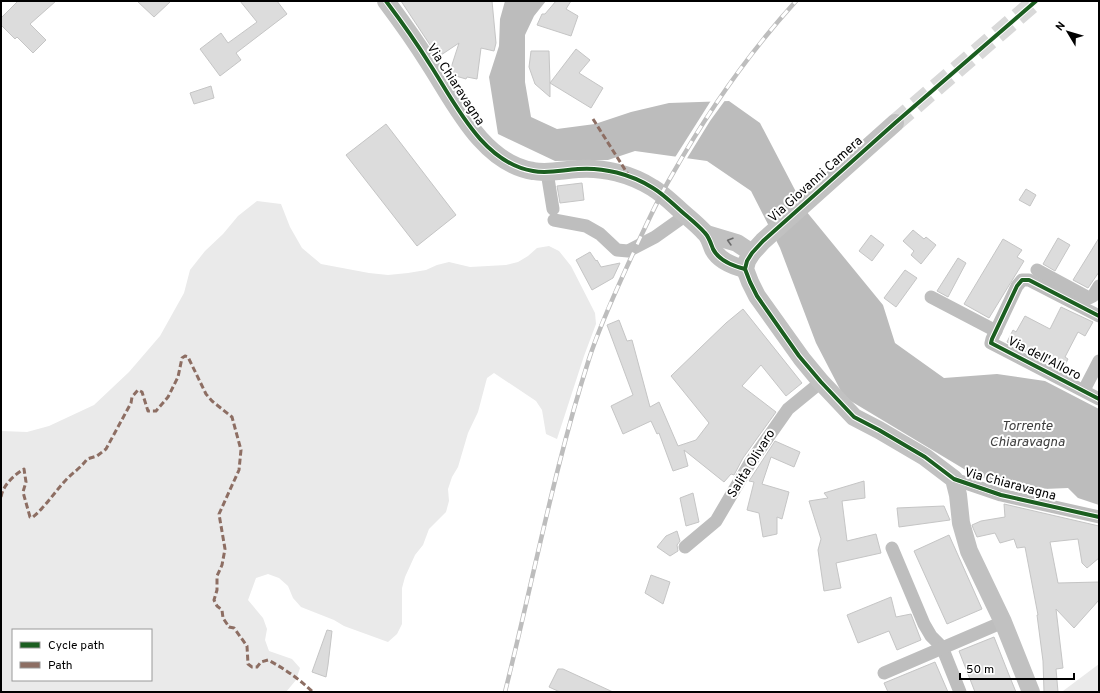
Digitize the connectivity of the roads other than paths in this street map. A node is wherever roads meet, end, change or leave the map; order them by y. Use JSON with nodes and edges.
{"nodes":[{"id":1,"x":386,"y":1,"type":"edge"},
{"id":2,"x":895,"y":123,"type":"tunnel mouth"},
{"id":3,"x":547,"y":172,"type":"junction"},
{"id":4,"x":686,"y":215,"type":"junction"},
{"id":5,"x":753,"y":255,"type":"junction"},
{"id":6,"x":1037,"y":270,"type":"dead end"},
{"id":7,"x":1099,"y":286,"type":"edge"},
{"id":8,"x":931,"y":297,"type":"dead end"},
{"id":9,"x":1099,"y":316,"type":"edge"},
{"id":10,"x":996,"y":331,"type":"junction"},
{"id":11,"x":1099,"y":361,"type":"edge"},
{"id":12,"x":821,"y":382,"type":"junction"},
{"id":13,"x":1084,"y":390,"type":"junction"},
{"id":14,"x":1099,"y":399,"type":"edge"},
{"id":15,"x":954,"y":479,"type":"junction"},
{"id":16,"x":1099,"y":517,"type":"edge"},
{"id":17,"x":685,"y":547,"type":"dead end"},
{"id":18,"x":892,"y":548,"type":"dead end"},
{"id":19,"x":1003,"y":622,"type":"junction"},
{"id":20,"x":942,"y":648,"type":"junction"},
{"id":21,"x":884,"y":673,"type":"dead end"},
{"id":22,"x":960,"y":692,"type":"edge"},
{"id":23,"x":1031,"y":692,"type":"edge"}],
"edges":[{"from":1,"to":3,"type":"street","name":"Via Chiaravagna"},
{"from":2,"to":5,"type":"street","name":"Via Giovanni Camera"},
{"from":3,"to":4,"type":"street","name":"Via Chiaravagna"},
{"from":3,"to":4,"type":"street"},
{"from":4,"to":5,"type":"street","name":"Via Chiaravagna"},
{"from":5,"to":12,"type":"street","name":"Via Chiaravagna"},
{"from":6,"to":7,"type":"street"},
{"from":8,"to":10,"type":"street","name":"Via dell'Alloro"},
{"from":9,"to":10,"type":"street","name":"Via dell'Alloro"},
{"from":10,"to":13,"type":"street","name":"Via dell'Alloro"},
{"from":11,"to":13,"type":"street","name":"Via dell'Alloro"},
{"from":12,"to":15,"type":"street","name":"Via Chiaravagna"},
{"from":12,"to":17,"type":"street","name":"Salita Olivaro"},
{"from":13,"to":14,"type":"street","name":"Via dell'Alloro"},
{"from":15,"to":16,"type":"street","name":"Via Chiaravagna"},
{"from":15,"to":19,"type":"street"},
{"from":18,"to":20,"type":"street"},
{"from":19,"to":20,"type":"street"},
{"from":19,"to":23,"type":"street"},
{"from":20,"to":21,"type":"street"},
{"from":20,"to":22,"type":"street"}]}
